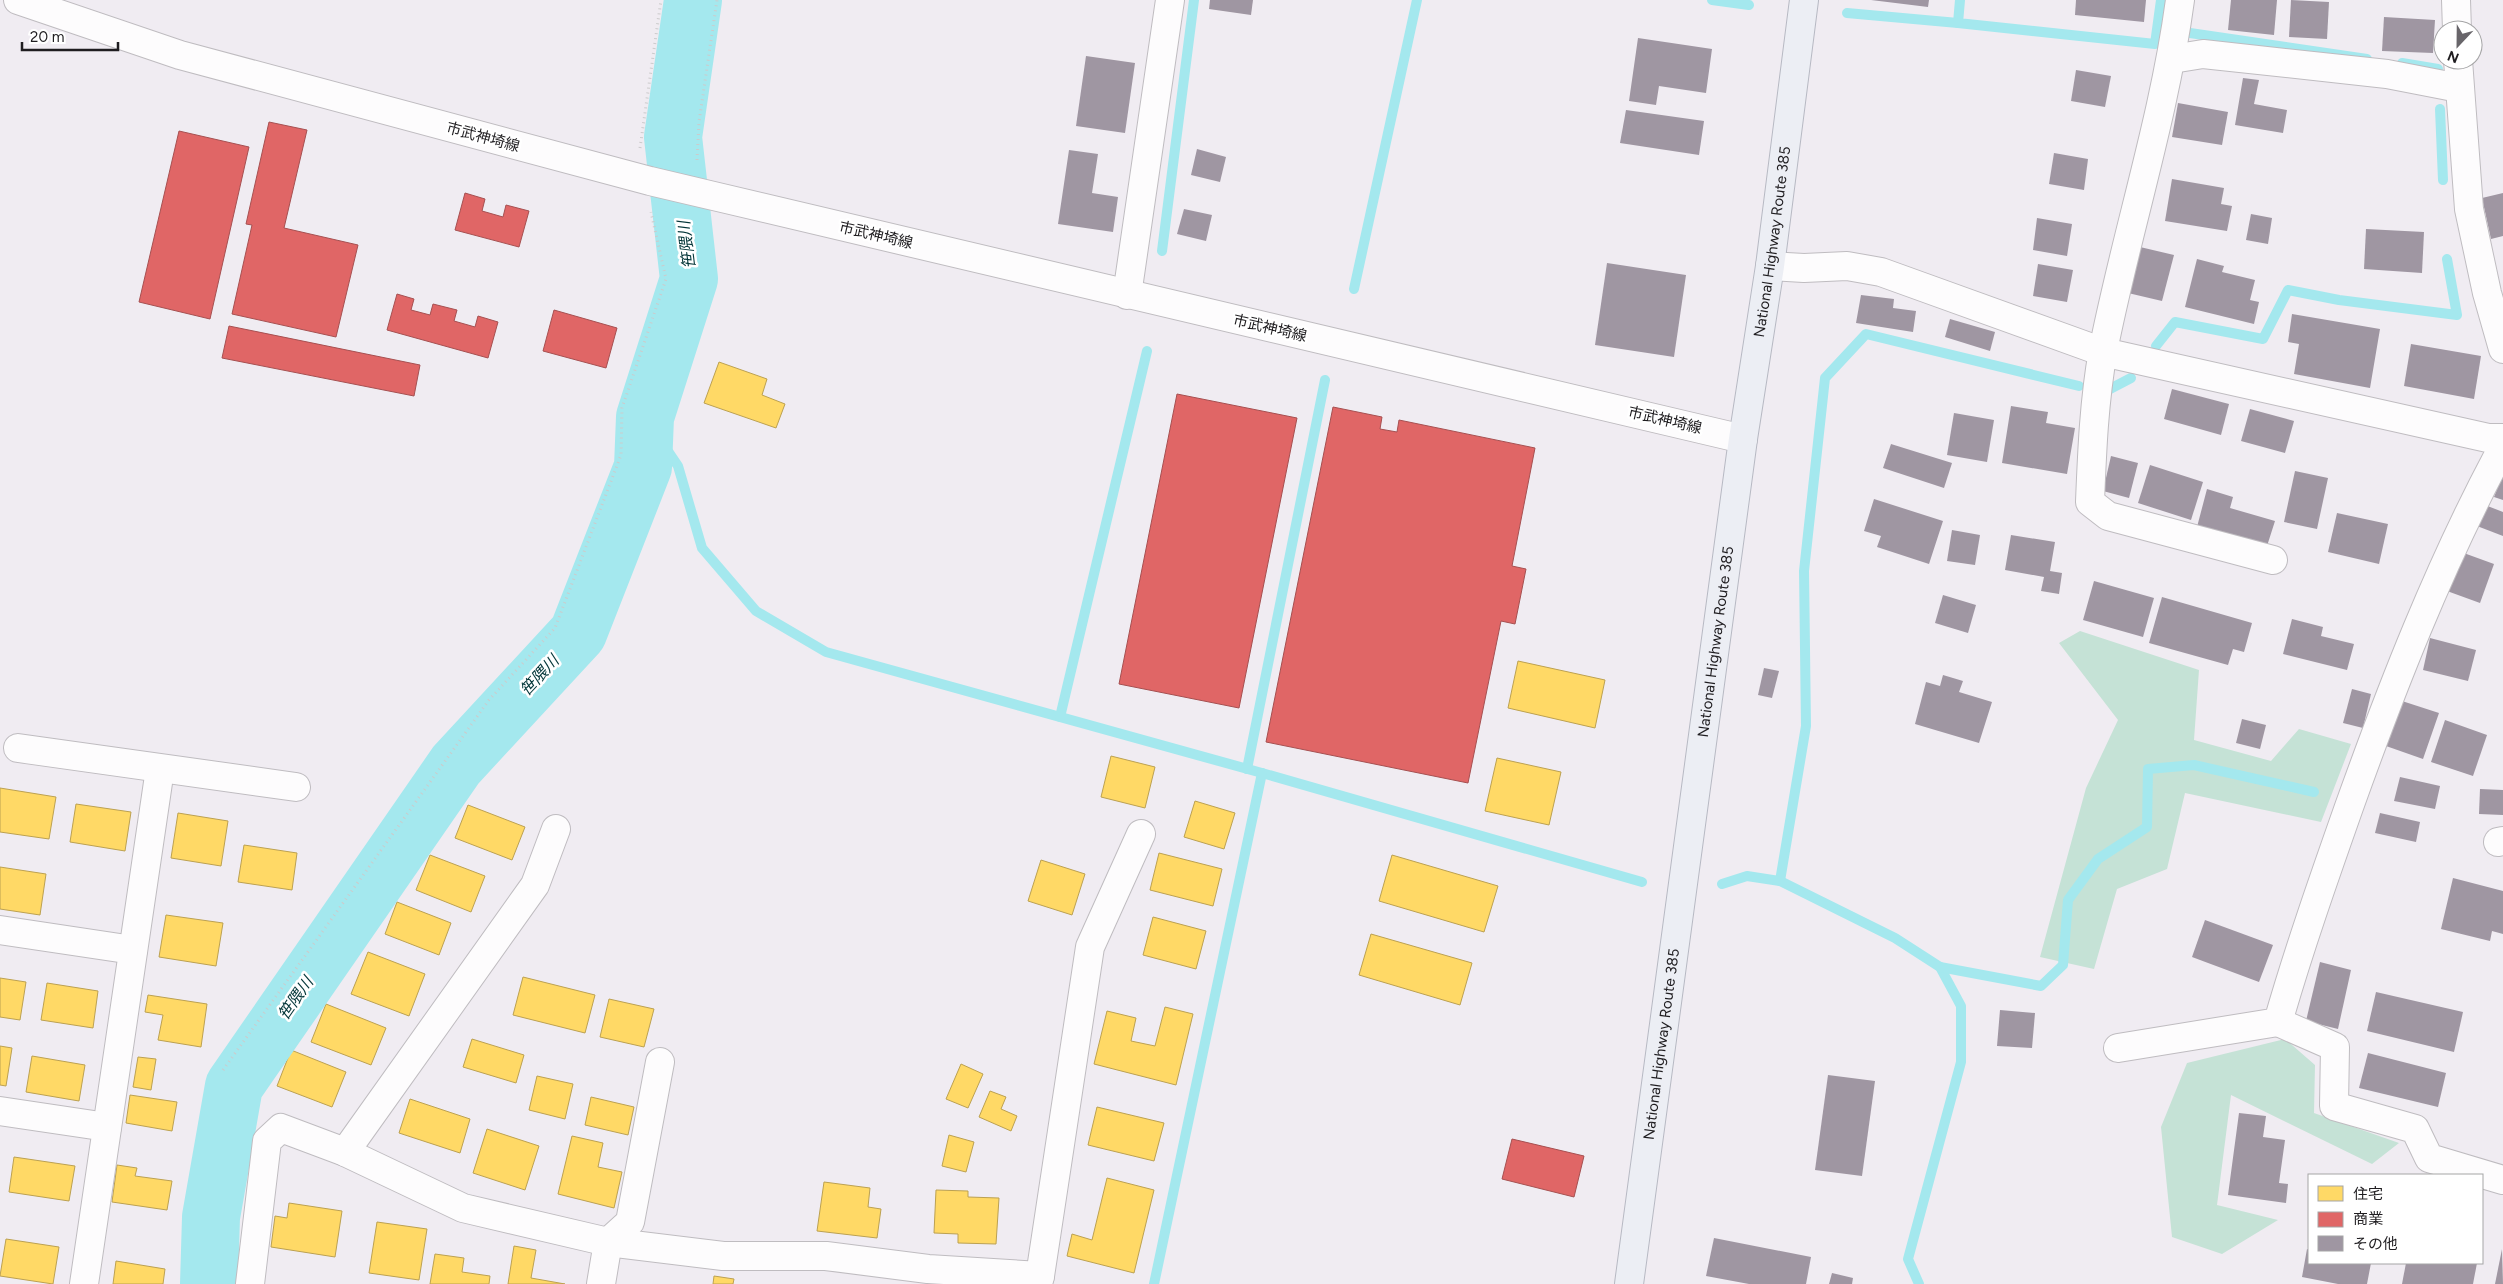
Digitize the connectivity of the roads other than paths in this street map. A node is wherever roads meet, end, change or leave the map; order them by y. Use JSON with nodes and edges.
{"nodes":[{"id":1,"x":18,"y":0,"type":"edge"},
{"id":2,"x":1170,"y":0,"type":"edge"},
{"id":3,"x":1804,"y":0,"type":"edge"},
{"id":4,"x":2180,"y":0,"type":"edge"},
{"id":5,"x":2456,"y":0,"type":"edge"},
{"id":6,"x":2457,"y":20,"type":"edge"},
{"id":7,"x":2172,"y":59,"type":"junction"},
{"id":8,"x":2458,"y":70,"type":"edge"},
{"id":9,"x":2459,"y":88,"type":"junction"},
{"id":10,"x":1770,"y":266,"type":"junction"},
{"id":11,"x":1127,"y":295,"type":"junction"},
{"id":12,"x":2503,"y":349,"type":"edge"},
{"id":13,"x":2103,"y":352,"type":"junction"},
{"id":14,"x":2503,"y":438,"type":"edge"},
{"id":15,"x":1743,"y":439,"type":"junction"},
{"id":16,"x":2503,"y":453,"type":"edge"},
{"id":17,"x":2273,"y":560,"type":"dead end"},
{"id":18,"x":18,"y":748,"type":"dead end"},
{"id":19,"x":160,"y":768,"type":"junction"},
{"id":20,"x":296,"y":787,"type":"dead end"},
{"id":21,"x":556,"y":829,"type":"dead end"},
{"id":22,"x":1140,"y":834,"type":"dead end"},
{"id":23,"x":0,"y":930,"type":"edge"},
{"id":24,"x":133,"y":950,"type":"junction"},
{"id":25,"x":2278,"y":1022,"type":"junction"},
{"id":26,"x":2118,"y":1048,"type":"dead end"},
{"id":27,"x":660,"y":1062,"type":"dead end"},
{"id":28,"x":0,"y":1111,"type":"edge"},
{"id":29,"x":107,"y":1127,"type":"junction"},
{"id":30,"x":345,"y":1152,"type":"junction"},
{"id":31,"x":2483,"y":1174,"type":"edge"},
{"id":32,"x":2483,"y":1174,"type":"edge"},
{"id":33,"x":2503,"y":1180,"type":"edge"},
{"id":34,"x":608,"y":1242,"type":"junction"},
{"id":35,"x":1039,"y":1280,"type":"edge"},
{"id":36,"x":84,"y":1284,"type":"edge"},
{"id":37,"x":250,"y":1284,"type":"edge"},
{"id":38,"x":601,"y":1284,"type":"edge"},
{"id":39,"x":1629,"y":1284,"type":"edge"}],
"edges":[{"from":1,"to":11,"type":"street","name":"市武神埼線"},
{"from":2,"to":11,"type":"street"},
{"from":3,"to":10,"type":"highway","name":"National Highway Route 385"},
{"from":4,"to":7,"type":"street"},
{"from":5,"to":6,"type":"street"},
{"from":7,"to":9,"type":"street"},
{"from":7,"to":13,"type":"street"},
{"from":8,"to":9,"type":"street"},
{"from":9,"to":12,"type":"street"},
{"from":10,"to":13,"type":"street"},
{"from":10,"to":15,"type":"highway","name":"National Highway Route 385"},
{"from":11,"to":15,"type":"street","name":"市武神埼線"},
{"from":13,"to":14,"type":"street"},
{"from":13,"to":17,"type":"street"},
{"from":15,"to":39,"type":"highway","name":"National Highway Route 385"},
{"from":16,"to":25,"type":"street"},
{"from":18,"to":19,"type":"street"},
{"from":19,"to":20,"type":"street"},
{"from":19,"to":24,"type":"street"},
{"from":21,"to":30,"type":"street"},
{"from":22,"to":35,"type":"street"},
{"from":23,"to":24,"type":"street"},
{"from":24,"to":29,"type":"street"},
{"from":25,"to":26,"type":"street"},
{"from":25,"to":32,"type":"street"},
{"from":27,"to":34,"type":"street"},
{"from":28,"to":29,"type":"street"},
{"from":29,"to":36,"type":"street"},
{"from":30,"to":34,"type":"street"},
{"from":30,"to":37,"type":"street"},
{"from":31,"to":33,"type":"street"},
{"from":34,"to":35,"type":"street"},
{"from":34,"to":38,"type":"street"}]}
